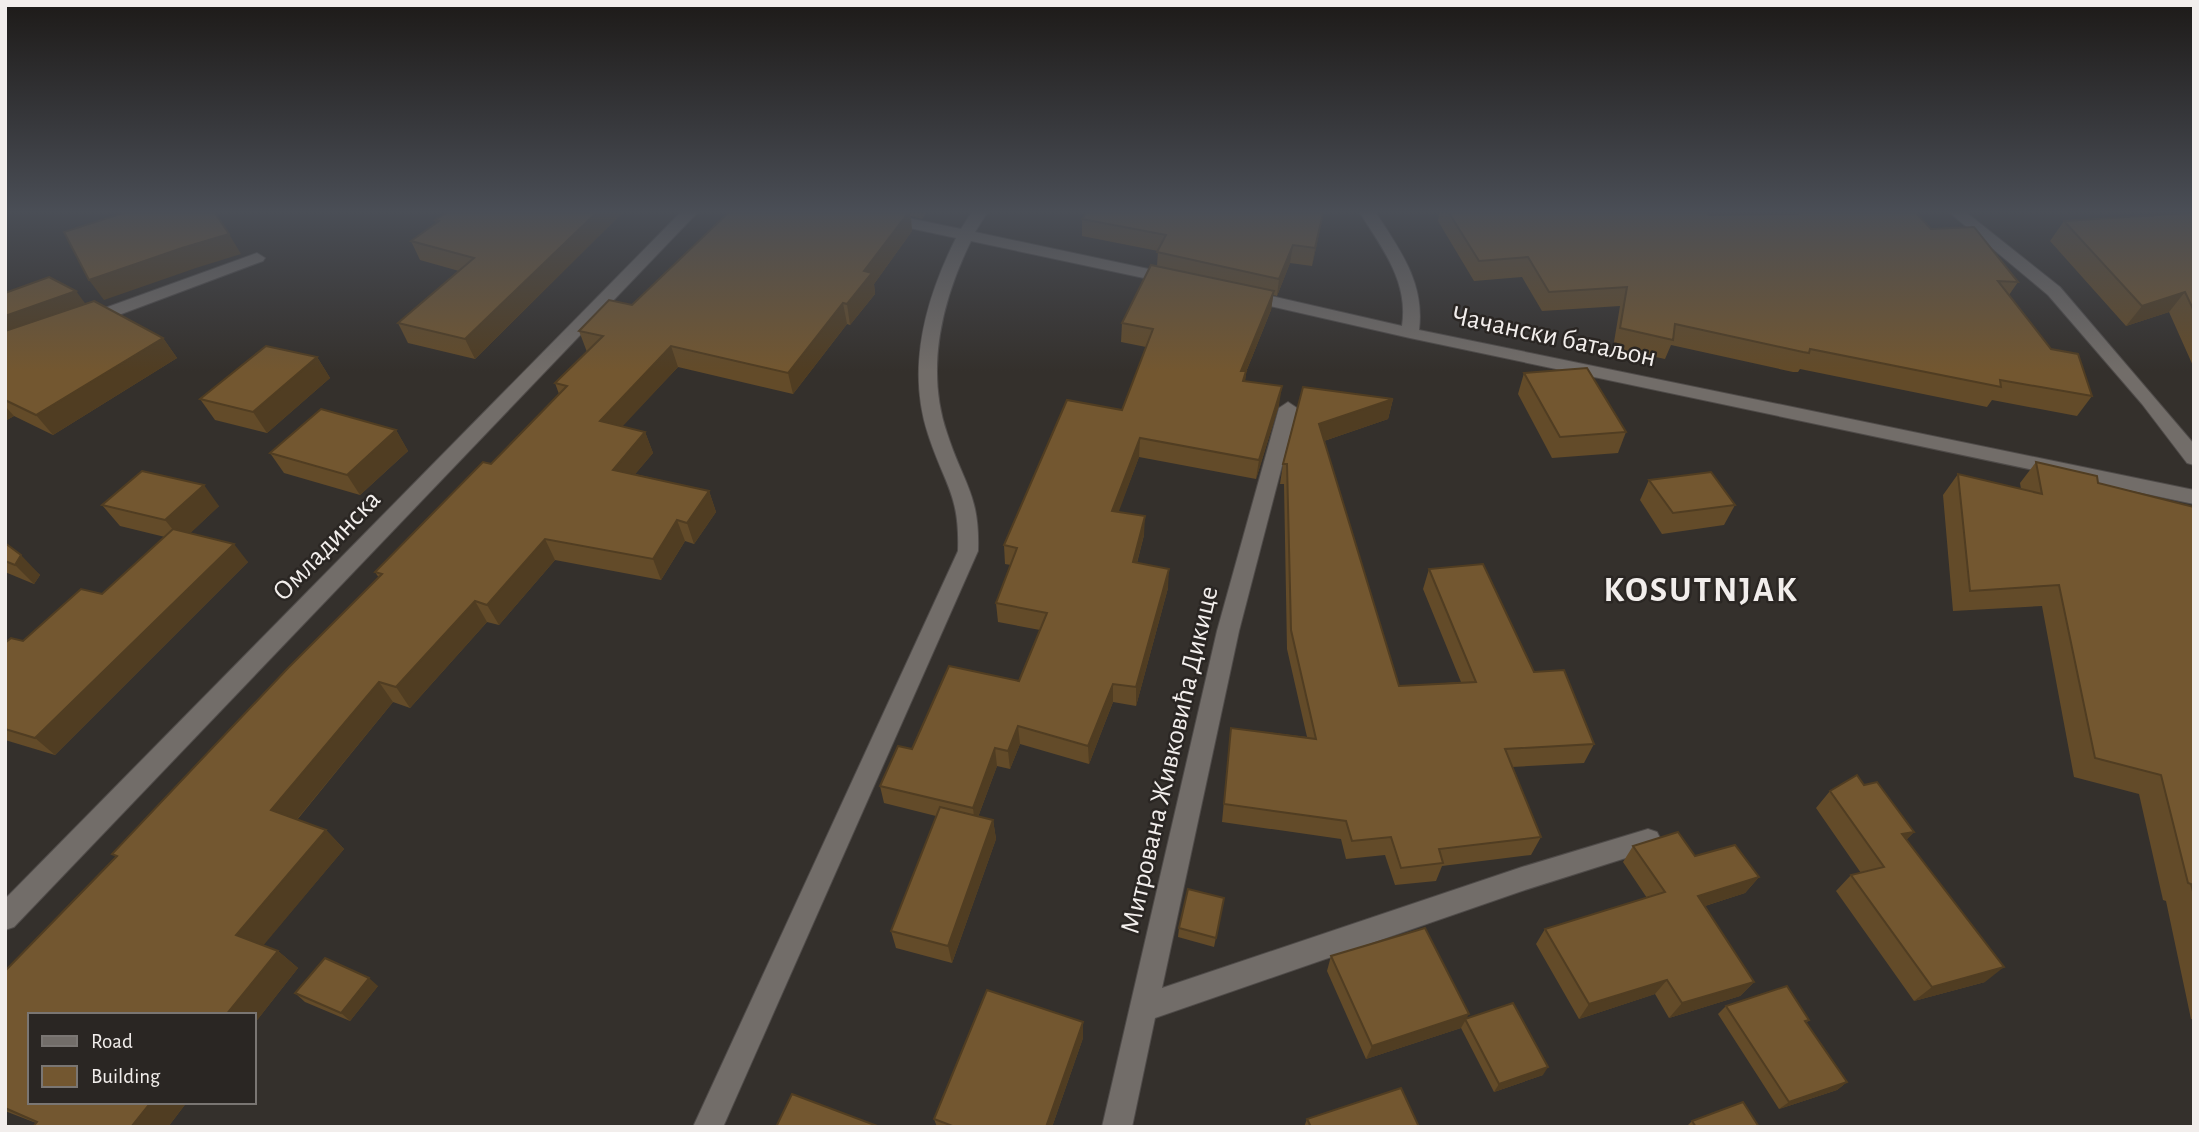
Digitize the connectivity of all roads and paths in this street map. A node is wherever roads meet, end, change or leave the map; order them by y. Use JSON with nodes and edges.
{"nodes":[{"id":1,"x":236,"y":266,"type":"edge"},
{"id":2,"x":638,"y":266,"type":"edge"},
{"id":3,"x":950,"y":266,"type":"edge"},
{"id":4,"x":1112,"y":266,"type":"edge"},
{"id":5,"x":1398,"y":266,"type":"edge"},
{"id":6,"x":2023,"y":266,"type":"edge"},
{"id":7,"x":1194,"y":284,"type":"edge"},
{"id":8,"x":1221,"y":290,"type":"edge"},
{"id":9,"x":68,"y":327,"type":"edge"},
{"id":10,"x":1410,"y":333,"type":"junction"},
{"id":11,"x":1288,"y":408,"type":"dead end"},
{"id":12,"x":2194,"y":458,"type":"edge"},
{"id":13,"x":2194,"y":497,"type":"edge"},
{"id":14,"x":1647,"y":840,"type":"edge"},
{"id":15,"x":5,"y":918,"type":"edge"},
{"id":16,"x":1144,"y":1008,"type":"junction"},
{"id":17,"x":708,"y":1127,"type":"edge"},
{"id":18,"x":1117,"y":1127,"type":"edge"}],
"edges":[{"from":1,"to":9,"type":"street"},
{"from":2,"to":15,"type":"street","name":"Омладинска"},
{"from":3,"to":17,"type":"street"},
{"from":4,"to":7,"type":"street"},
{"from":5,"to":10,"type":"street"},
{"from":6,"to":12,"type":"street"},
{"from":8,"to":10,"type":"street","name":"Чачански батаљон"},
{"from":10,"to":13,"type":"street","name":"Чачански батаљон"},
{"from":11,"to":16,"type":"street","name":"Митрована Живковића Дикице"},
{"from":14,"to":16,"type":"street"},
{"from":16,"to":18,"type":"street","name":"Митрована Живковића Дикице"}]}
